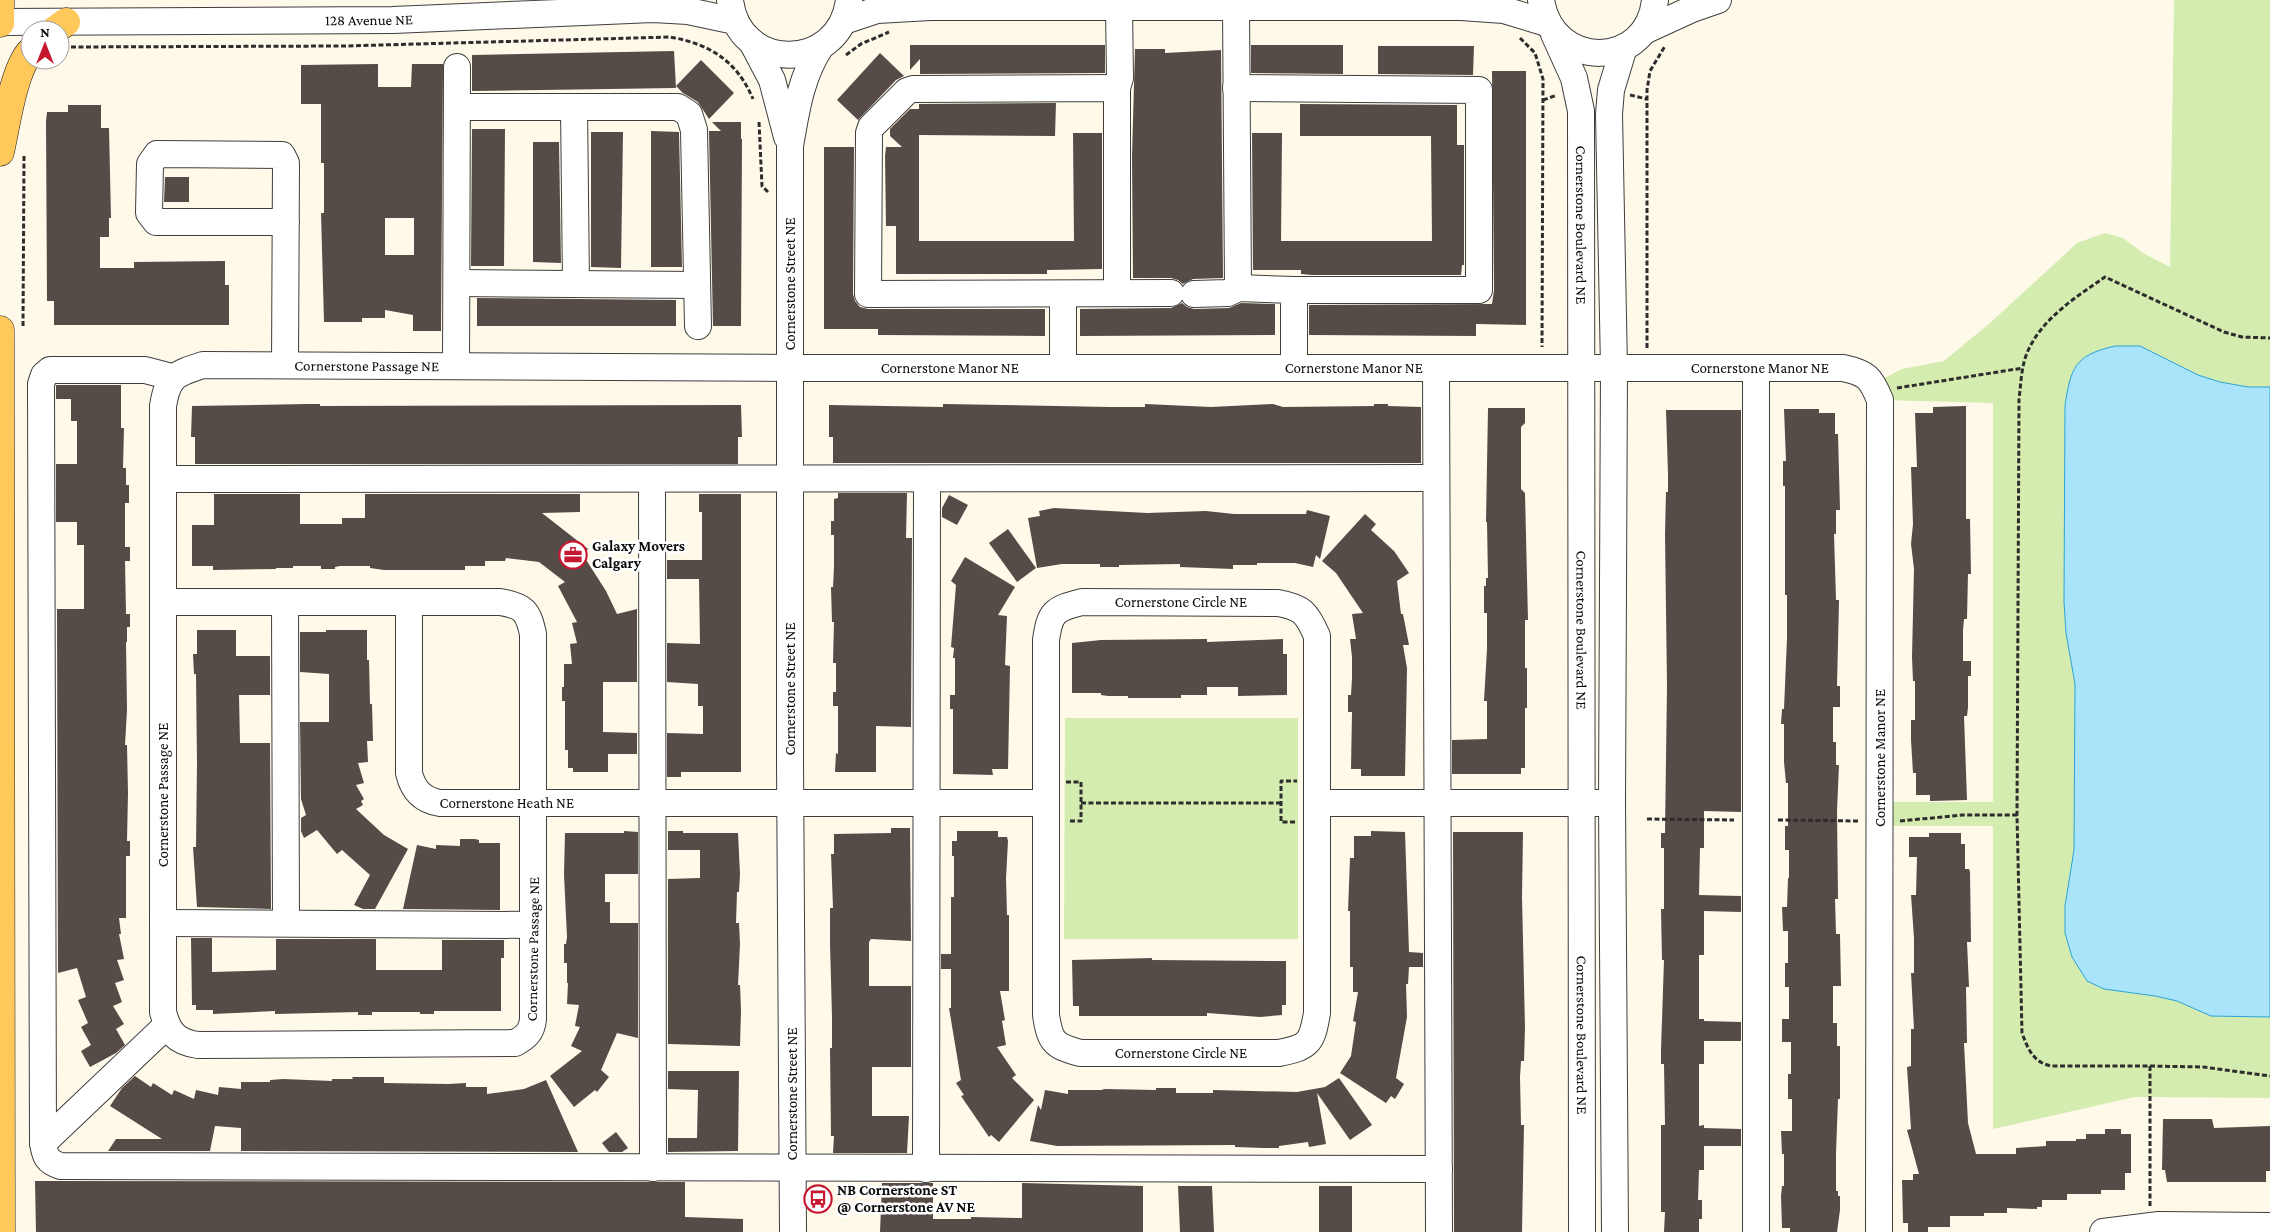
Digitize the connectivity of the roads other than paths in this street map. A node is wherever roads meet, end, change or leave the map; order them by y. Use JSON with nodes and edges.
{"nodes":[{"id":1,"x":12,"y":0,"type":"edge"},
{"id":2,"x":1655,"y":0,"type":"edge"},
{"id":3,"x":1718,"y":0,"type":"edge"},
{"id":4,"x":0,"y":1,"type":"edge"},
{"id":5,"x":1119,"y":7,"type":"junction"},
{"id":6,"x":1236,"y":7,"type":"junction"},
{"id":7,"x":733,"y":11,"type":"edge"},
{"id":8,"x":847,"y":11,"type":"edge"},
{"id":9,"x":1548,"y":19,"type":"edge"},
{"id":10,"x":0,"y":22,"type":"edge"},
{"id":11,"x":20,"y":23,"type":"edge"},
{"id":12,"x":70,"y":26,"type":"edge"},
{"id":13,"x":1634,"y":39,"type":"junction"},
{"id":14,"x":752,"y":42,"type":"junction"},
{"id":15,"x":821,"y":46,"type":"junction"},
{"id":16,"x":457,"y":67,"type":"dead end"},
{"id":17,"x":20,"y":70,"type":"edge"},
{"id":18,"x":1118,"y":88,"type":"junction"},
{"id":19,"x":1236,"y":88,"type":"junction"},
{"id":20,"x":457,"y":107,"type":"junction"},
{"id":21,"x":574,"y":107,"type":"junction"},
{"id":22,"x":790,"y":146,"type":"junction"},
{"id":23,"x":0,"y":152,"type":"edge"},
{"id":24,"x":286,"y":222,"type":"junction"},
{"id":25,"x":457,"y":283,"type":"junction"},
{"id":26,"x":576,"y":284,"type":"junction"},
{"id":27,"x":697,"y":285,"type":"junction"},
{"id":28,"x":1238,"y":288,"type":"junction"},
{"id":29,"x":1294,"y":290,"type":"junction"},
{"id":30,"x":1118,"y":293,"type":"junction"},
{"id":31,"x":1063,"y":294,"type":"junction"},
{"id":32,"x":698,"y":326,"type":"dead end"},
{"id":33,"x":0,"y":330,"type":"edge"},
{"id":34,"x":285,"y":365,"type":"junction"},
{"id":35,"x":456,"y":366,"type":"junction"},
{"id":36,"x":791,"y":368,"type":"junction"},
{"id":37,"x":1063,"y":368,"type":"junction"},
{"id":38,"x":1294,"y":368,"type":"junction"},
{"id":39,"x":1436,"y":368,"type":"junction"},
{"id":40,"x":1581,"y":368,"type":"junction"},
{"id":41,"x":1614,"y":368,"type":"junction"},
{"id":42,"x":1756,"y":368,"type":"junction"},
{"id":43,"x":172,"y":377,"type":"junction"},
{"id":44,"x":1,"y":426,"type":"edge"},
{"id":45,"x":1436,"y":478,"type":"junction"},
{"id":46,"x":164,"y":479,"type":"junction"},
{"id":47,"x":652,"y":479,"type":"junction"},
{"id":48,"x":791,"y":479,"type":"junction"},
{"id":49,"x":927,"y":479,"type":"junction"},
{"id":50,"x":164,"y":602,"type":"junction"},
{"id":51,"x":285,"y":602,"type":"junction"},
{"id":52,"x":409,"y":602,"type":"junction"},
{"id":53,"x":534,"y":803,"type":"junction"},
{"id":54,"x":654,"y":803,"type":"junction"},
{"id":55,"x":790,"y":803,"type":"junction"},
{"id":56,"x":926,"y":803,"type":"junction"},
{"id":57,"x":1438,"y":803,"type":"junction"},
{"id":58,"x":1581,"y":803,"type":"junction"},
{"id":59,"x":1612,"y":803,"type":"junction"},
{"id":60,"x":1053,"y":812,"type":"junction"},
{"id":61,"x":1309,"y":813,"type":"junction"},
{"id":62,"x":163,"y":923,"type":"junction"},
{"id":63,"x":286,"y":924,"type":"junction"},
{"id":64,"x":533,"y":925,"type":"junction"},
{"id":65,"x":166,"y":1026,"type":"junction"},
{"id":66,"x":43,"y":1142,"type":"junction"},
{"id":67,"x":652,"y":1168,"type":"junction"},
{"id":68,"x":792,"y":1168,"type":"junction"},
{"id":69,"x":926,"y":1168,"type":"junction"},
{"id":70,"x":1439,"y":1169,"type":"junction"},
{"id":71,"x":2270,"y":1226,"type":"edge"},
{"id":72,"x":2176,"y":1229,"type":"edge"},
{"id":73,"x":1,"y":1232,"type":"edge"},
{"id":74,"x":793,"y":1232,"type":"edge"},
{"id":75,"x":1439,"y":1232,"type":"edge"},
{"id":76,"x":1582,"y":1232,"type":"edge"},
{"id":77,"x":1616,"y":1232,"type":"edge"},
{"id":78,"x":1756,"y":1232,"type":"edge"},
{"id":79,"x":1879,"y":1232,"type":"edge"},
{"id":80,"x":2103,"y":1232,"type":"edge"}],
"edges":[{"from":1,"to":4,"type":"main road"},
{"from":2,"to":13,"type":"street","name":"Cornerstone Boulevard NE"},
{"from":3,"to":13,"type":"street"},
{"from":4,"to":10,"type":"main road"},
{"from":5,"to":6,"type":"street"},
{"from":5,"to":8,"type":"street"},
{"from":5,"to":18,"type":"street"},
{"from":6,"to":9,"type":"street"},
{"from":6,"to":19,"type":"street"},
{"from":7,"to":12,"type":"street","name":"128 Avenue NE"},
{"from":7,"to":14,"type":"street","name":"Cornerstone Street NE"},
{"from":8,"to":15,"type":"street"},
{"from":9,"to":13,"type":"street"},
{"from":9,"to":40,"type":"street","name":"Cornerstone Boulevard NE"},
{"from":10,"to":11,"type":"street","name":"128 Avenue NE"},
{"from":13,"to":41,"type":"street","name":"Cornerstone Boulevard NE"},
{"from":14,"to":15,"type":"street"},
{"from":14,"to":22,"type":"street","name":"Cornerstone Street NE"},
{"from":15,"to":22,"type":"street","name":"Cornerstone Street NE"},
{"from":16,"to":20,"type":"street"},
{"from":17,"to":23,"type":"main road"},
{"from":18,"to":30,"type":"street"},
{"from":18,"to":31,"type":"street"},
{"from":19,"to":28,"type":"street"},
{"from":19,"to":29,"type":"street"},
{"from":20,"to":21,"type":"street"},
{"from":20,"to":25,"type":"street"},
{"from":21,"to":26,"type":"street"},
{"from":21,"to":27,"type":"street"},
{"from":22,"to":36,"type":"street","name":"Cornerstone Street NE"},
{"from":24,"to":24,"type":"street"},
{"from":24,"to":34,"type":"street"},
{"from":25,"to":26,"type":"street"},
{"from":25,"to":35,"type":"street"},
{"from":26,"to":27,"type":"street"},
{"from":27,"to":32,"type":"street"},
{"from":28,"to":29,"type":"street"},
{"from":28,"to":30,"type":"street"},
{"from":29,"to":38,"type":"street"},
{"from":30,"to":31,"type":"street"},
{"from":31,"to":37,"type":"street"},
{"from":33,"to":44,"type":"main road"},
{"from":34,"to":35,"type":"street","name":"Cornerstone Passage NE"},
{"from":34,"to":43,"type":"street","name":"Cornerstone Passage NE"},
{"from":35,"to":36,"type":"street","name":"Cornerstone Passage NE"},
{"from":36,"to":37,"type":"street","name":"Cornerstone Manor NE"},
{"from":36,"to":48,"type":"street","name":"Cornerstone Street NE"},
{"from":37,"to":38,"type":"street","name":"Cornerstone Manor NE"},
{"from":38,"to":39,"type":"street","name":"Cornerstone Manor NE"},
{"from":39,"to":40,"type":"street","name":"Cornerstone Manor NE"},
{"from":39,"to":45,"type":"street"},
{"from":40,"to":41,"type":"street","name":"Cornerstone Manor NE"},
{"from":40,"to":58,"type":"street","name":"Cornerstone Boulevard NE"},
{"from":41,"to":42,"type":"street","name":"Cornerstone Manor NE"},
{"from":41,"to":59,"type":"street","name":"Cornerstone Boulevard NE"},
{"from":42,"to":78,"type":"street"},
{"from":42,"to":79,"type":"street","name":"Cornerstone Manor NE"},
{"from":43,"to":46,"type":"street","name":"Cornerstone Passage NE"},
{"from":43,"to":66,"type":"street"},
{"from":44,"to":73,"type":"main road"},
{"from":45,"to":49,"type":"street"},
{"from":45,"to":57,"type":"street"},
{"from":46,"to":47,"type":"street"},
{"from":46,"to":50,"type":"street","name":"Cornerstone Passage NE"},
{"from":47,"to":48,"type":"street"},
{"from":47,"to":54,"type":"street"},
{"from":48,"to":49,"type":"street"},
{"from":48,"to":55,"type":"street","name":"Cornerstone Street NE"},
{"from":49,"to":56,"type":"street"},
{"from":50,"to":51,"type":"street","name":"Cornerstone Passage NE"},
{"from":50,"to":62,"type":"street","name":"Cornerstone Passage NE"},
{"from":51,"to":52,"type":"street","name":"Cornerstone Passage NE"},
{"from":51,"to":63,"type":"street"},
{"from":52,"to":53,"type":"street","name":"Cornerstone Heath NE"},
{"from":52,"to":53,"type":"street","name":"Cornerstone Passage NE"},
{"from":53,"to":54,"type":"street","name":"Cornerstone Heath NE"},
{"from":53,"to":64,"type":"street","name":"Cornerstone Passage NE"},
{"from":54,"to":55,"type":"street","name":"Cornerstone Heath NE"},
{"from":54,"to":67,"type":"street"},
{"from":55,"to":56,"type":"street"},
{"from":55,"to":68,"type":"street","name":"Cornerstone Street NE"},
{"from":56,"to":60,"type":"street"},
{"from":56,"to":69,"type":"street"},
{"from":57,"to":58,"type":"street"},
{"from":57,"to":61,"type":"street"},
{"from":57,"to":70,"type":"street"},
{"from":58,"to":59,"type":"street"},
{"from":58,"to":76,"type":"street","name":"Cornerstone Boulevard NE"},
{"from":59,"to":77,"type":"street","name":"Cornerstone Boulevard NE"},
{"from":60,"to":61,"type":"street","name":"Cornerstone Circle NE"},
{"from":60,"to":61,"type":"street","name":"Cornerstone Circle NE"},
{"from":62,"to":63,"type":"street"},
{"from":62,"to":65,"type":"street","name":"Cornerstone Passage NE"},
{"from":63,"to":64,"type":"street"},
{"from":64,"to":65,"type":"street","name":"Cornerstone Passage NE"},
{"from":65,"to":66,"type":"street"},
{"from":66,"to":67,"type":"street"},
{"from":67,"to":68,"type":"street"},
{"from":68,"to":69,"type":"street"},
{"from":68,"to":74,"type":"street","name":"Cornerstone Street NE"},
{"from":69,"to":70,"type":"street"},
{"from":70,"to":75,"type":"street"},
{"from":71,"to":72,"type":"street"},
{"from":72,"to":80,"type":"street"}]}
